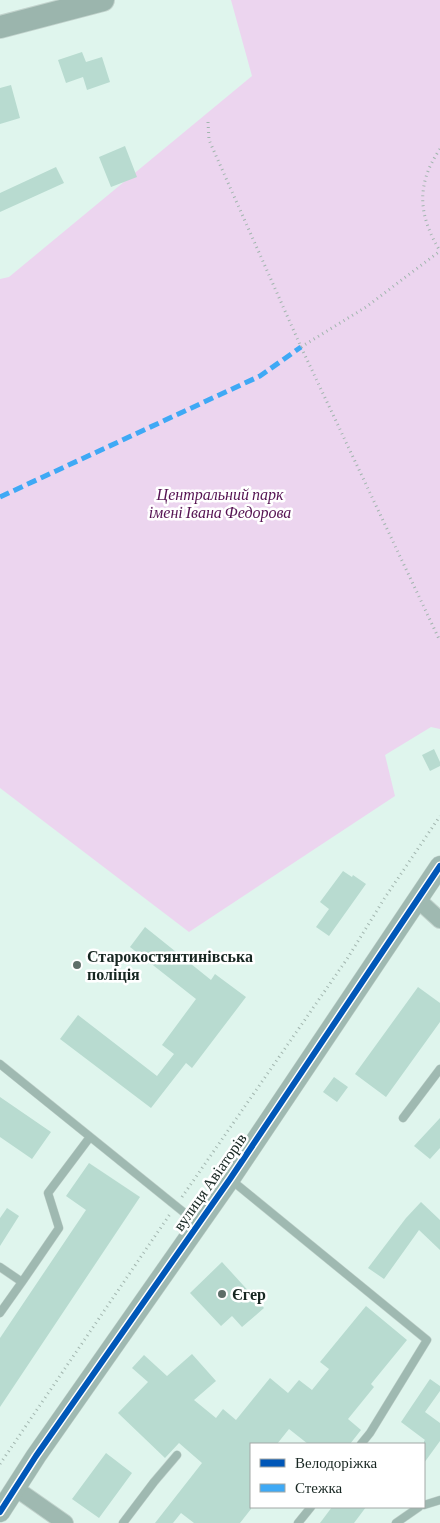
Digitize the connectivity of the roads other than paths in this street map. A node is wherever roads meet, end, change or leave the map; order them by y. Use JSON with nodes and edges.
{"nodes":[{"id":1,"x":103,"y":0,"type":"edge"},
{"id":2,"x":0,"y":27,"type":"edge"},
{"id":3,"x":440,"y":866,"type":"edge"},
{"id":4,"x":418,"y":900,"type":"junction"},
{"id":5,"x":440,"y":920,"type":"edge"},
{"id":6,"x":0,"y":1064,"type":"edge"},
{"id":7,"x":440,"y":1069,"type":"edge"},
{"id":8,"x":403,"y":1118,"type":"dead end"},
{"id":9,"x":90,"y":1137,"type":"junction"},
{"id":10,"x":230,"y":1179,"type":"junction"},
{"id":11,"x":198,"y":1224,"type":"junction"},
{"id":12,"x":0,"y":1267,"type":"edge"},
{"id":13,"x":22,"y":1282,"type":"junction"},
{"id":14,"x":0,"y":1313,"type":"edge"},
{"id":15,"x":362,"y":1443,"type":"edge"},
{"id":16,"x":177,"y":1455,"type":"dead end"},
{"id":17,"x":15,"y":1488,"type":"junction"},
{"id":18,"x":440,"y":1500,"type":"edge"},
{"id":19,"x":425,"y":1505,"type":"edge"},
{"id":20,"x":310,"y":1508,"type":"edge"},
{"id":21,"x":418,"y":1508,"type":"edge"},
{"id":22,"x":0,"y":1512,"type":"edge"},
{"id":23,"x":65,"y":1523,"type":"edge"},
{"id":24,"x":124,"y":1523,"type":"edge"},
{"id":25,"x":298,"y":1523,"type":"edge"},
{"id":26,"x":396,"y":1523,"type":"edge"}],
"edges":[{"from":1,"to":2,"type":"main road"},
{"from":3,"to":4,"type":"street","name":"вулиця Авіаторів"},
{"from":4,"to":5,"type":"street"},
{"from":4,"to":10,"type":"street","name":"вулиця Авіаторів"},
{"from":6,"to":9,"type":"lane"},
{"from":7,"to":8,"type":"lane"},
{"from":9,"to":11,"type":"lane"},
{"from":9,"to":13,"type":"lane"},
{"from":10,"to":11,"type":"street","name":"вулиця Авіаторів"},
{"from":10,"to":15,"type":"lane"},
{"from":11,"to":17,"type":"street","name":"вулиця Авіаторів"},
{"from":12,"to":13,"type":"lane"},
{"from":13,"to":14,"type":"lane"},
{"from":16,"to":24,"type":"lane"},
{"from":17,"to":22,"type":"street","name":"вулиця Авіаторів"},
{"from":17,"to":23,"type":"street"},
{"from":18,"to":19,"type":"lane"},
{"from":20,"to":25,"type":"lane"},
{"from":21,"to":26,"type":"lane"}]}
